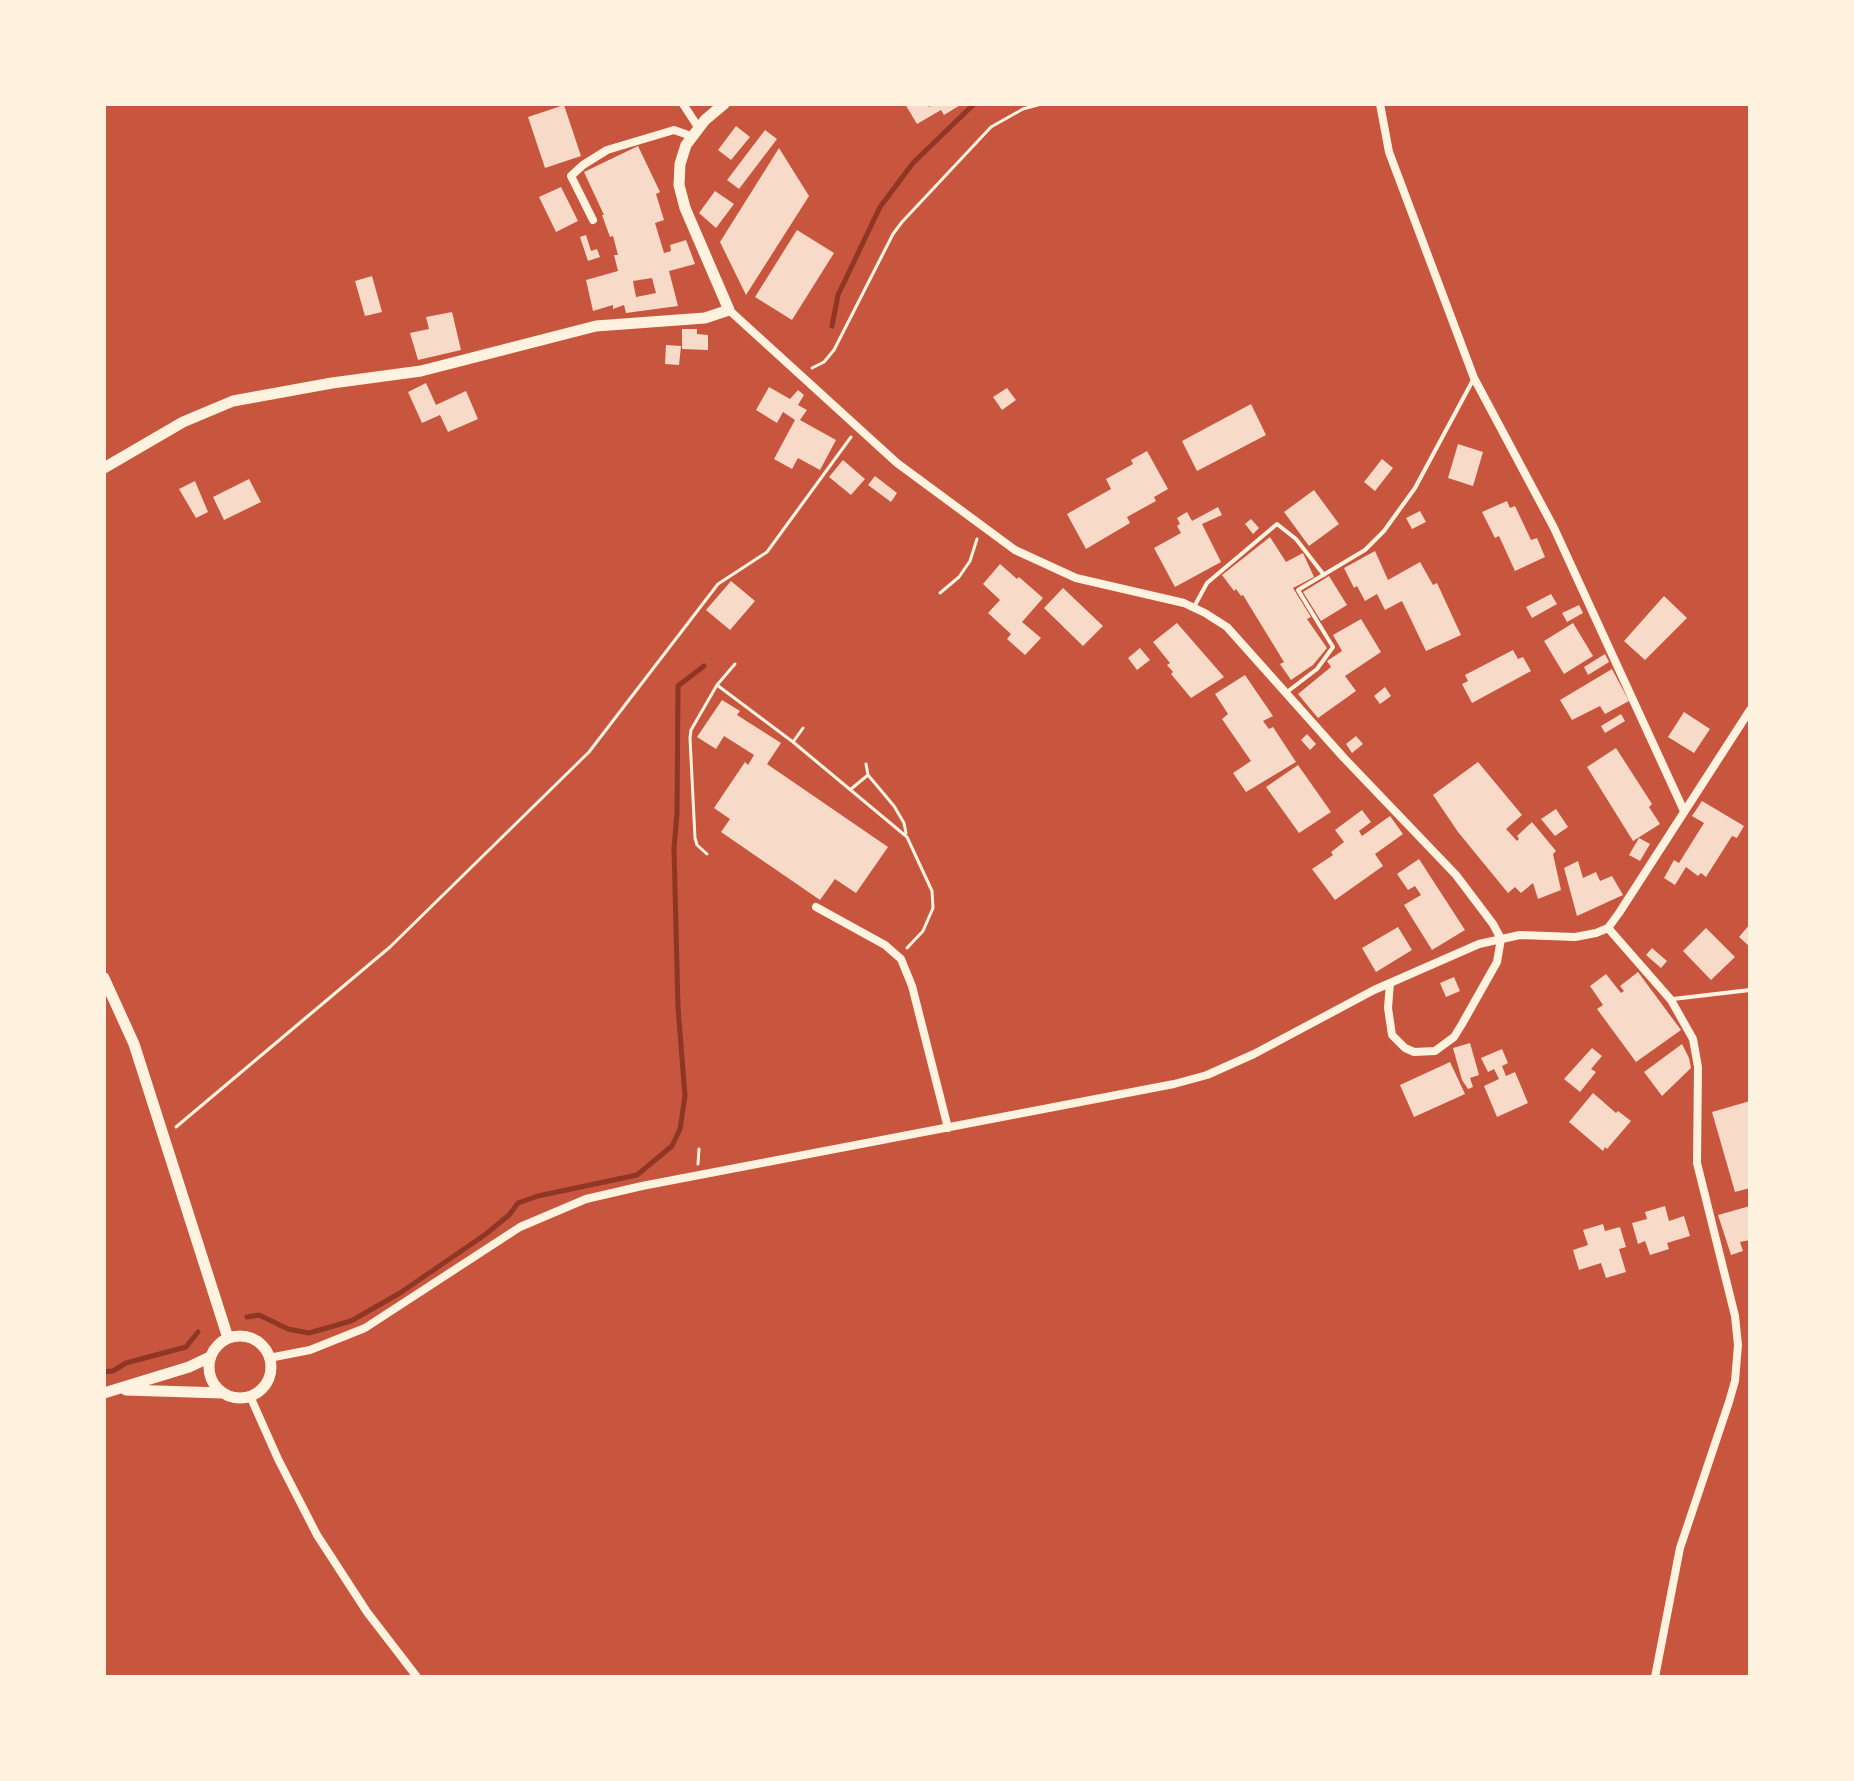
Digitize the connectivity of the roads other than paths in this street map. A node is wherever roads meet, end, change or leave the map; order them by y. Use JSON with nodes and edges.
{"nodes":[{"id":1,"x":683,"y":104,"type":"edge"},
{"id":2,"x":724,"y":104,"type":"edge"},
{"id":3,"x":1380,"y":104,"type":"edge"},
{"id":4,"x":695,"y":132,"type":"junction"},
{"id":5,"x":593,"y":220,"type":"dead end"},
{"id":6,"x":729,"y":310,"type":"junction"},
{"id":7,"x":1474,"y":378,"type":"junction"},
{"id":8,"x":104,"y":468,"type":"edge"},
{"id":9,"x":1324,"y":575,"type":"junction"},
{"id":10,"x":1194,"y":607,"type":"junction"},
{"id":11,"x":1285,"y":694,"type":"junction"},
{"id":12,"x":1750,"y":710,"type":"edge"},
{"id":13,"x":1684,"y":811,"type":"junction"},
{"id":14,"x":816,"y":907,"type":"dead end"},
{"id":15,"x":1608,"y":928,"type":"junction"},
{"id":16,"x":1501,"y":939,"type":"junction"},
{"id":17,"x":104,"y":978,"type":"edge"},
{"id":18,"x":1390,"y":983,"type":"junction"},
{"id":19,"x":1750,"y":990,"type":"edge"},
{"id":20,"x":1671,"y":1000,"type":"junction"},
{"id":21,"x":948,"y":1128,"type":"junction"},
{"id":22,"x":228,"y":1338,"type":"junction"},
{"id":23,"x":210,"y":1357,"type":"junction"},
{"id":24,"x":269,"y":1358,"type":"junction"},
{"id":25,"x":109,"y":1392,"type":"edge"},
{"id":26,"x":222,"y":1393,"type":"junction"},
{"id":27,"x":250,"y":1396,"type":"junction"},
{"id":28,"x":417,"y":1677,"type":"edge"},
{"id":29,"x":1655,"y":1677,"type":"edge"}],
"edges":[{"from":1,"to":4,"type":"street"},
{"from":2,"to":4,"type":"street"},
{"from":3,"to":7,"type":"street"},
{"from":4,"to":5,"type":"street"},
{"from":4,"to":6,"type":"street"},
{"from":6,"to":8,"type":"street"},
{"from":6,"to":10,"type":"street"},
{"from":7,"to":9,"type":"lane"},
{"from":7,"to":13,"type":"street"},
{"from":9,"to":10,"type":"lane"},
{"from":9,"to":11,"type":"lane"},
{"from":10,"to":11,"type":"street"},
{"from":11,"to":16,"type":"street"},
{"from":12,"to":13,"type":"street"},
{"from":13,"to":15,"type":"street"},
{"from":14,"to":21,"type":"street"},
{"from":15,"to":16,"type":"street"},
{"from":15,"to":20,"type":"street"},
{"from":16,"to":18,"type":"street"},
{"from":16,"to":18,"type":"street"},
{"from":17,"to":22,"type":"street"},
{"from":18,"to":21,"type":"street"},
{"from":19,"to":20,"type":"lane"},
{"from":20,"to":29,"type":"street"},
{"from":21,"to":24,"type":"street"},
{"from":22,"to":23,"type":"street"},
{"from":22,"to":24,"type":"street"},
{"from":23,"to":25,"type":"street"},
{"from":23,"to":26,"type":"street"},
{"from":24,"to":27,"type":"street"},
{"from":25,"to":26,"type":"street"},
{"from":26,"to":27,"type":"street"},
{"from":27,"to":28,"type":"street"}]}
